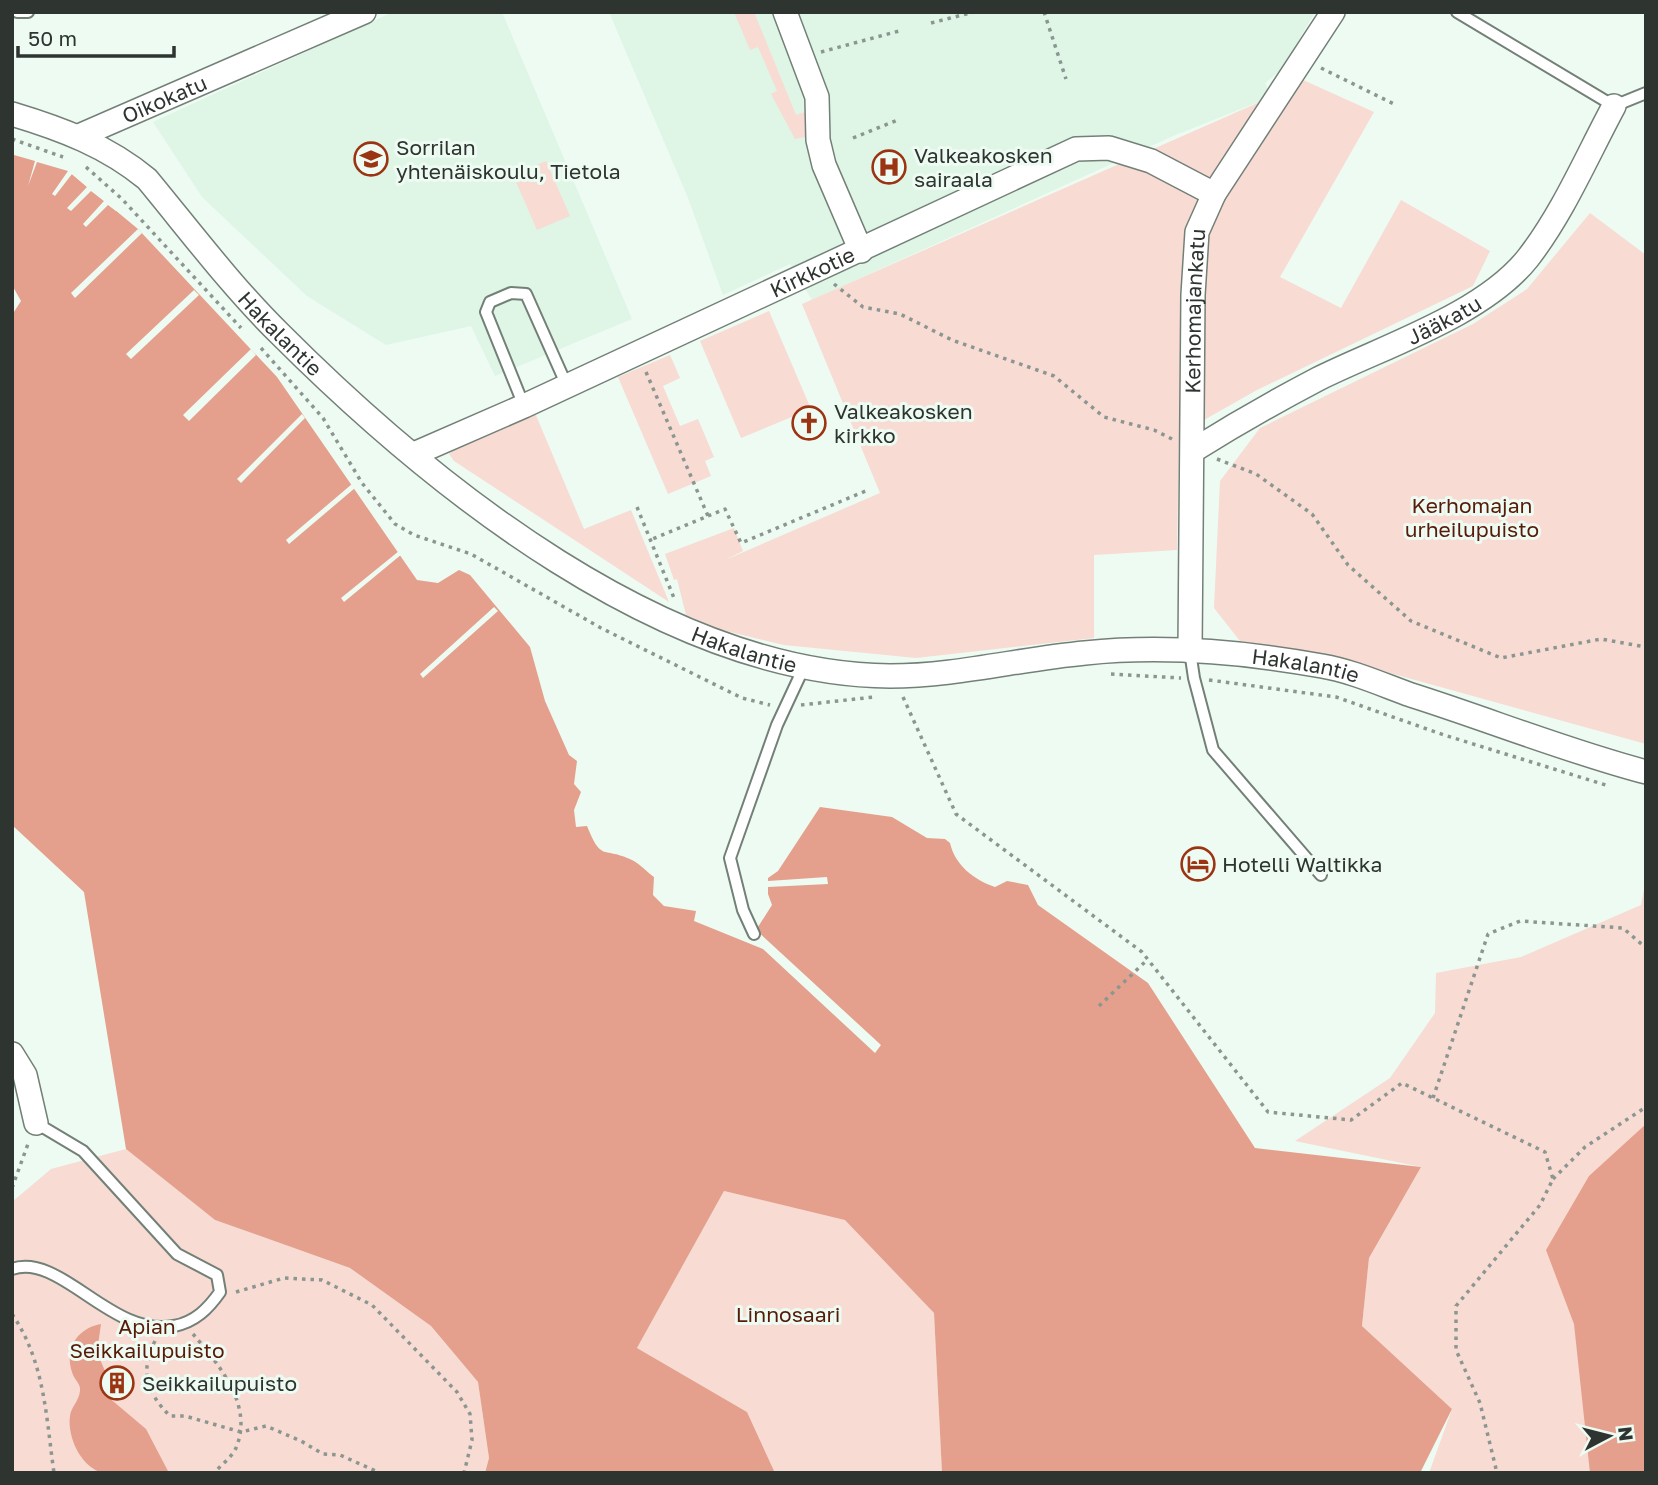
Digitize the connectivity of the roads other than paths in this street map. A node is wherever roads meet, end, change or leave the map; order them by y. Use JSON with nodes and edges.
{"nodes":[{"id":1,"x":17,"y":12,"type":"edge"},
{"id":2,"x":29,"y":12,"type":"edge"},
{"id":3,"x":365,"y":12,"type":"edge"},
{"id":4,"x":785,"y":12,"type":"edge"},
{"id":5,"x":1333,"y":12,"type":"edge"},
{"id":6,"x":1457,"y":12,"type":"edge"},
{"id":7,"x":1646,"y":93,"type":"edge"},
{"id":8,"x":1614,"y":106,"type":"junction"},
{"id":9,"x":12,"y":114,"type":"edge"},
{"id":10,"x":79,"y":136,"type":"junction"},
{"id":11,"x":1214,"y":194,"type":"junction"},
{"id":12,"x":861,"y":251,"type":"junction"},
{"id":13,"x":567,"y":386,"type":"junction"},
{"id":14,"x":524,"y":406,"type":"junction"},
{"id":15,"x":414,"y":454,"type":"junction"},
{"id":16,"x":1204,"y":454,"type":"junction"},
{"id":17,"x":1190,"y":651,"type":"junction"},
{"id":18,"x":804,"y":667,"type":"junction"},
{"id":19,"x":1646,"y":772,"type":"edge"},
{"id":20,"x":1321,"y":875,"type":"dead end"},
{"id":21,"x":754,"y":934,"type":"dead end"},
{"id":22,"x":12,"y":1054,"type":"edge"},
{"id":23,"x":36,"y":1123,"type":"joint"},
{"id":24,"x":12,"y":1269,"type":"edge"}],
"edges":[{"from":1,"to":2,"type":"lane"},
{"from":3,"to":10,"type":"street","name":"Oikokatu"},
{"from":4,"to":12,"type":"street"},
{"from":5,"to":11,"type":"street","name":"Kerhomajankatu"},
{"from":6,"to":8,"type":"lane"},
{"from":7,"to":8,"type":"lane"},
{"from":8,"to":16,"type":"street","name":"Jääkatu"},
{"from":9,"to":10,"type":"street","name":"Hakalantie"},
{"from":10,"to":15,"type":"street","name":"Hakalantie"},
{"from":11,"to":12,"type":"street","name":"Kirkkotie"},
{"from":11,"to":16,"type":"street","name":"Kerhomajankatu"},
{"from":12,"to":13,"type":"street","name":"Kirkkotie"},
{"from":13,"to":14,"type":"street","name":"Kirkkotie"},
{"from":13,"to":14,"type":"lane"},
{"from":14,"to":15,"type":"street","name":"Kirkkotie"},
{"from":15,"to":18,"type":"street","name":"Hakalantie"},
{"from":16,"to":17,"type":"street","name":"Kerhomajankatu"},
{"from":17,"to":18,"type":"street","name":"Hakalantie"},
{"from":17,"to":19,"type":"street","name":"Hakalantie"},
{"from":17,"to":20,"type":"lane"},
{"from":18,"to":21,"type":"lane"},
{"from":22,"to":23,"type":"street"},
{"from":23,"to":24,"type":"lane"}]}
